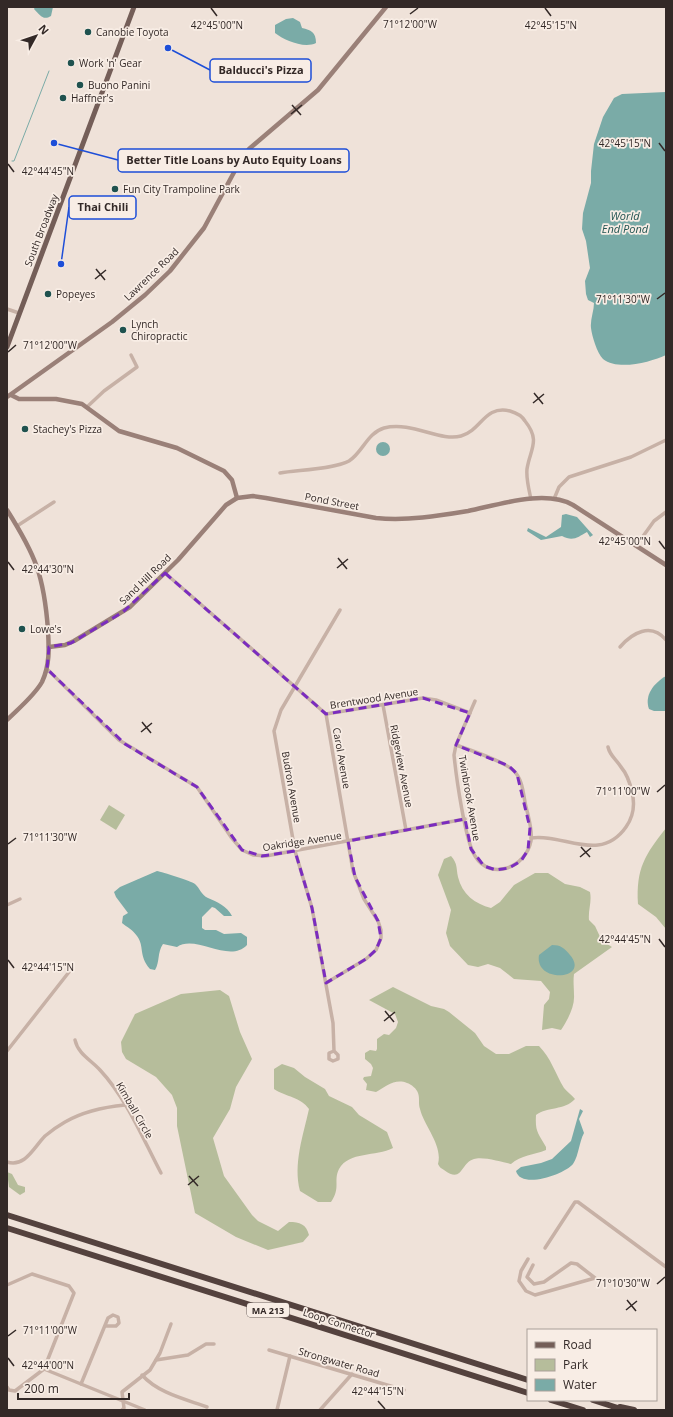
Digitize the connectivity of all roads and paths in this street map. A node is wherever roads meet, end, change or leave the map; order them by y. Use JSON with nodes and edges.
{"nodes":[{"id":1,"x":134,"y":7,"type":"edge"},
{"id":2,"x":386,"y":7,"type":"edge"},
{"id":3,"x":7,"y":309,"type":"edge"},
{"id":4,"x":19,"y":313,"type":"junction"},
{"id":5,"x":7,"y":347,"type":"edge"},
{"id":6,"x":131,"y":355,"type":"dead end"},
{"id":7,"x":9,"y":396,"type":"edge"},
{"id":8,"x":88,"y":406,"type":"junction"},
{"id":9,"x":666,"y":440,"type":"edge"},
{"id":10,"x":280,"y":473,"type":"dead end"},
{"id":11,"x":237,"y":498,"type":"junction"},
{"id":12,"x":531,"y":499,"type":"junction"},
{"id":13,"x":554,"y":499,"type":"junction"},
{"id":14,"x":54,"y":502,"type":"dead end"},
{"id":15,"x":7,"y":510,"type":"edge"},
{"id":16,"x":666,"y":512,"type":"edge"},
{"id":17,"x":17,"y":526,"type":"junction"},
{"id":18,"x":636,"y":546,"type":"junction"},
{"id":19,"x":666,"y":565,"type":"edge"},
{"id":20,"x":165,"y":573,"type":"junction"},
{"id":21,"x":340,"y":610,"type":"dead end"},
{"id":22,"x":666,"y":640,"type":"edge"},
{"id":23,"x":49,"y":647,"type":"junction"},
{"id":24,"x":620,"y":647,"type":"dead end"},
{"id":25,"x":47,"y":669,"type":"junction"},
{"id":26,"x":295,"y":687,"type":"junction"},
{"id":27,"x":475,"y":701,"type":"dead end"},
{"id":28,"x":383,"y":705,"type":"junction"},
{"id":29,"x":470,"y":713,"type":"junction"},
{"id":30,"x":326,"y":714,"type":"junction"},
{"id":31,"x":7,"y":720,"type":"edge"},
{"id":32,"x":456,"y":745,"type":"junction"},
{"id":33,"x":608,"y":746,"type":"dead end"},
{"id":34,"x":465,"y":819,"type":"junction"},
{"id":35,"x":406,"y":830,"type":"junction"},
{"id":36,"x":531,"y":838,"type":"junction"},
{"id":37,"x":348,"y":841,"type":"junction"},
{"id":38,"x":295,"y":851,"type":"junction"},
{"id":39,"x":20,"y":899,"type":"dead end"},
{"id":40,"x":7,"y":905,"type":"edge"},
{"id":41,"x":69,"y":972,"type":"dead end"},
{"id":42,"x":326,"y":983,"type":"junction"},
{"id":43,"x":75,"y":1040,"type":"dead end"},
{"id":44,"x":7,"y":1051,"type":"edge"},
{"id":45,"x":334,"y":1051,"type":"dead end"},
{"id":46,"x":125,"y":1105,"type":"junction"},
{"id":47,"x":7,"y":1162,"type":"edge"},
{"id":48,"x":162,"y":1174,"type":"dead end"},
{"id":49,"x":7,"y":1215,"type":"edge"},
{"id":50,"x":7,"y":1228,"type":"edge"},
{"id":51,"x":545,"y":1248,"type":"dead end"},
{"id":52,"x":528,"y":1259,"type":"dead end"},
{"id":53,"x":533,"y":1265,"type":"dead end"},
{"id":54,"x":666,"y":1267,"type":"edge"},
{"id":55,"x":7,"y":1285,"type":"edge"},
{"id":56,"x":171,"y":1324,"type":"dead end"},
{"id":57,"x":105,"y":1326,"type":"dead end"},
{"id":58,"x":214,"y":1344,"type":"dead end"},
{"id":59,"x":269,"y":1350,"type":"dead end"},
{"id":60,"x":290,"y":1356,"type":"junction"},
{"id":61,"x":156,"y":1360,"type":"junction"},
{"id":62,"x":44,"y":1369,"type":"junction"},
{"id":63,"x":352,"y":1374,"type":"junction"},
{"id":64,"x":142,"y":1375,"type":"junction"},
{"id":65,"x":527,"y":1380,"type":"edge"},
{"id":66,"x":81,"y":1384,"type":"junction"},
{"id":67,"x":7,"y":1387,"type":"edge"},
{"id":68,"x":404,"y":1390,"type":"dead end"},
{"id":69,"x":527,"y":1393,"type":"edge"},
{"id":70,"x":123,"y":1401,"type":"junction"},
{"id":71,"x":554,"y":1401,"type":"edge"},
{"id":72,"x":597,"y":1401,"type":"edge"},
{"id":73,"x":604,"y":1403,"type":"junction"},
{"id":74,"x":207,"y":1407,"type":"dead end"},
{"id":75,"x":122,"y":1410,"type":"edge"},
{"id":76,"x":145,"y":1410,"type":"edge"},
{"id":77,"x":277,"y":1410,"type":"edge"},
{"id":78,"x":320,"y":1410,"type":"edge"},
{"id":79,"x":583,"y":1410,"type":"edge"},
{"id":80,"x":624,"y":1410,"type":"edge"},
{"id":81,"x":634,"y":1410,"type":"edge"}],
"edges":[{"from":1,"to":4,"type":"main road","name":"South Broadway"},
{"from":2,"to":7,"type":"street","name":"Lawrence Road"},
{"from":3,"to":4,"type":"street"},
{"from":4,"to":5,"type":"main road","name":"South Broadway"},
{"from":6,"to":8,"type":"street"},
{"from":7,"to":8,"type":"street"},
{"from":8,"to":11,"type":"street"},
{"from":9,"to":13,"type":"street"},
{"from":10,"to":12,"type":"street"},
{"from":11,"to":12,"type":"street","name":"Pond Street"},
{"from":11,"to":20,"type":"street","name":"Sand Hill Road"},
{"from":12,"to":13,"type":"street","name":"Pond Street"},
{"from":13,"to":18,"type":"street","name":"Pond Street"},
{"from":14,"to":17,"type":"street"},
{"from":15,"to":17,"type":"street"},
{"from":16,"to":18,"type":"street"},
{"from":17,"to":23,"type":"street"},
{"from":18,"to":19,"type":"street","name":"Pond Street"},
{"from":20,"to":23,"type":"street","name":"Sand Hill Road"},
{"from":20,"to":26,"type":"street"},
{"from":21,"to":26,"type":"street","name":"Budron Avenue"},
{"from":22,"to":24,"type":"street"},
{"from":23,"to":25,"type":"street"},
{"from":25,"to":31,"type":"street"},
{"from":25,"to":38,"type":"street","name":"Oakridge Avenue"},
{"from":26,"to":30,"type":"street"},
{"from":26,"to":38,"type":"street","name":"Budron Avenue"},
{"from":27,"to":29,"type":"street","name":"Twinbrook Avenue"},
{"from":28,"to":29,"type":"street","name":"Brentwood Avenue"},
{"from":28,"to":30,"type":"street","name":"Brentwood Avenue"},
{"from":28,"to":35,"type":"street","name":"Ridgeview Avenue"},
{"from":29,"to":32,"type":"street","name":"Twinbrook Avenue"},
{"from":30,"to":37,"type":"street","name":"Carol Avenue"},
{"from":32,"to":34,"type":"street","name":"Twinbrook Avenue"},
{"from":32,"to":36,"type":"street","name":"Twinbrook Avenue"},
{"from":33,"to":36,"type":"street"},
{"from":34,"to":35,"type":"street","name":"Oakridge Avenue"},
{"from":34,"to":36,"type":"street","name":"Twinbrook Avenue"},
{"from":35,"to":37,"type":"street","name":"Oakridge Avenue"},
{"from":37,"to":38,"type":"street","name":"Oakridge Avenue"},
{"from":37,"to":42,"type":"street","name":"Carol Avenue"},
{"from":38,"to":42,"type":"street","name":"Budron Avenue"},
{"from":39,"to":40,"type":"street"},
{"from":41,"to":44,"type":"street"},
{"from":42,"to":45,"type":"street","name":"Budron Avenue"},
{"from":43,"to":46,"type":"street","name":"Kimball Circle"},
{"from":46,"to":47,"type":"street"},
{"from":46,"to":48,"type":"street","name":"Kimball Circle"},
{"from":49,"to":65,"type":"highway","name":"Loop Connector","number":"MA 213"},
{"from":50,"to":69,"type":"highway","name":"Loop Connector","number":"MA 213"},
{"from":51,"to":54,"type":"street"},
{"from":52,"to":53,"type":"street"},
{"from":55,"to":62,"type":"street"},
{"from":56,"to":61,"type":"street"},
{"from":57,"to":66,"type":"street"},
{"from":58,"to":61,"type":"street"},
{"from":59,"to":60,"type":"street","name":"Strongwater Road"},
{"from":60,"to":63,"type":"street","name":"Strongwater Road"},
{"from":60,"to":77,"type":"street"},
{"from":61,"to":64,"type":"street"},
{"from":62,"to":66,"type":"street"},
{"from":62,"to":67,"type":"street"},
{"from":63,"to":68,"type":"street","name":"Strongwater Road"},
{"from":63,"to":78,"type":"street"},
{"from":64,"to":70,"type":"street"},
{"from":64,"to":74,"type":"street"},
{"from":66,"to":70,"type":"street"},
{"from":70,"to":75,"type":"street"},
{"from":70,"to":76,"type":"street"},
{"from":71,"to":79,"type":"highway"},
{"from":72,"to":73,"type":"highway"},
{"from":73,"to":80,"type":"highway"},
{"from":73,"to":81,"type":"highway"}]}
